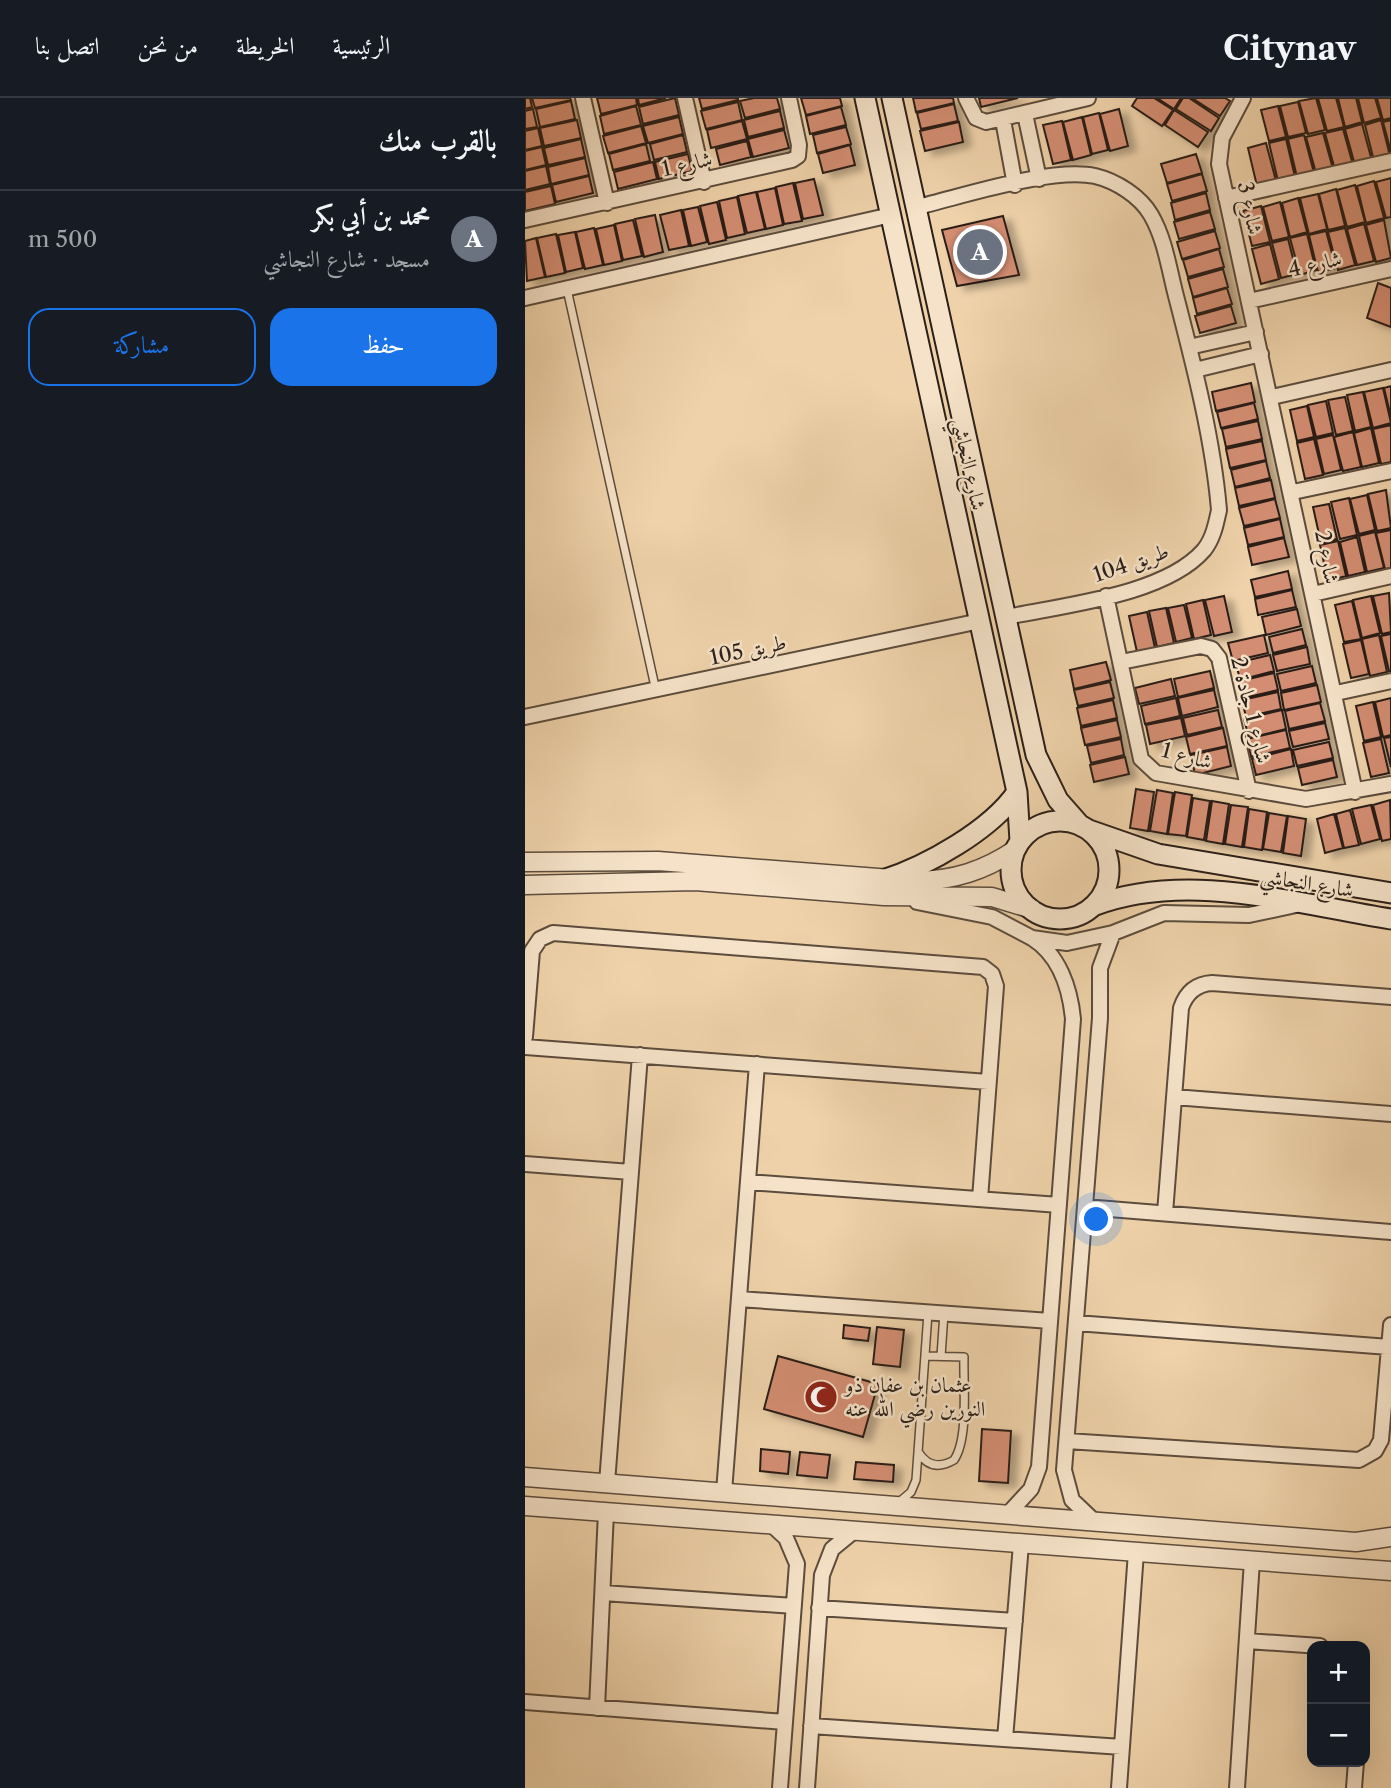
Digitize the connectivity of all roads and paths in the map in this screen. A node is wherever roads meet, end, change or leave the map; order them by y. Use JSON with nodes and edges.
{"nodes":[{"id":1,"x":583,"y":98,"type":"edge"},
{"id":2,"x":685,"y":98,"type":"edge"},
{"id":3,"x":789,"y":98,"type":"edge"},
{"id":4,"x":865,"y":98,"type":"edge"},
{"id":5,"x":893,"y":98,"type":"edge"},
{"id":6,"x":966,"y":98,"type":"edge"},
{"id":7,"x":1088,"y":98,"type":"edge"},
{"id":8,"x":1243,"y":98,"type":"edge"},
{"id":9,"x":1068,"y":101,"type":"edge"},
{"id":10,"x":1025,"y":114,"type":"junction"},
{"id":11,"x":1003,"y":120,"type":"junction"},
{"id":12,"x":1391,"y":161,"type":"edge"},
{"id":13,"x":1038,"y":179,"type":"junction"},
{"id":14,"x":704,"y":182,"type":"junction"},
{"id":15,"x":1015,"y":185,"type":"junction"},
{"id":16,"x":1226,"y":198,"type":"junction"},
{"id":17,"x":607,"y":203,"type":"junction"},
{"id":18,"x":917,"y":207,"type":"junction"},
{"id":19,"x":891,"y":215,"type":"junction"},
{"id":20,"x":525,"y":220,"type":"edge"},
{"id":21,"x":1391,"y":269,"type":"edge"},
{"id":22,"x":567,"y":288,"type":"junction"},
{"id":23,"x":525,"y":298,"type":"edge"},
{"id":24,"x":1249,"y":301,"type":"junction"},
{"id":25,"x":1256,"y":332,"type":"junction"},
{"id":26,"x":1189,"y":347,"type":"junction"},
{"id":27,"x":1261,"y":354,"type":"junction"},
{"id":28,"x":1195,"y":370,"type":"junction"},
{"id":29,"x":1391,"y":370,"type":"edge"},
{"id":30,"x":1272,"y":397,"type":"junction"},
{"id":31,"x":968,"y":439,"type":"junction"},
{"id":32,"x":941,"y":443,"type":"junction"},
{"id":33,"x":1391,"y":471,"type":"edge"},
{"id":34,"x":977,"y":476,"type":"junction"},
{"id":35,"x":950,"y":482,"type":"junction"},
{"id":36,"x":1293,"y":492,"type":"junction"},
{"id":37,"x":1391,"y":576,"type":"edge"},
{"id":38,"x":1313,"y":594,"type":"junction"},
{"id":39,"x":1106,"y":596,"type":"junction"},
{"id":40,"x":1007,"y":617,"type":"junction"},
{"id":41,"x":980,"y":621,"type":"junction"},
{"id":42,"x":1121,"y":662,"type":"junction"},
{"id":43,"x":1391,"y":681,"type":"edge"},
{"id":44,"x":656,"y":691,"type":"junction"},
{"id":45,"x":1336,"y":693,"type":"junction"},
{"id":46,"x":527,"y":722,"type":"edge"},
{"id":47,"x":1391,"y":784,"type":"edge"},
{"id":48,"x":1249,"y":791,"type":"junction"},
{"id":49,"x":1017,"y":792,"type":"junction"},
{"id":50,"x":1356,"y":792,"type":"junction"},
{"id":51,"x":1085,"y":828,"type":"junction"},
{"id":52,"x":1018,"y":846,"type":"junction"},
{"id":53,"x":525,"y":862,"type":"edge"},
{"id":54,"x":525,"y":885,"type":"edge"},
{"id":55,"x":884,"y":888,"type":"junction"},
{"id":56,"x":1391,"y":893,"type":"edge"},
{"id":57,"x":1300,"y":905,"type":"junction"},
{"id":58,"x":1092,"y":907,"type":"junction"},
{"id":59,"x":1032,"y":909,"type":"junction"},
{"id":60,"x":1391,"y":919,"type":"edge"},
{"id":61,"x":1113,"y":933,"type":"junction"},
{"id":62,"x":1032,"y":938,"type":"junction"},
{"id":63,"x":1391,"y":997,"type":"edge"},
{"id":64,"x":525,"y":1037,"type":"edge"},
{"id":65,"x":525,"y":1046,"type":"edge"},
{"id":66,"x":640,"y":1055,"type":"junction"},
{"id":67,"x":757,"y":1064,"type":"junction"},
{"id":68,"x":988,"y":1082,"type":"junction"},
{"id":69,"x":1174,"y":1097,"type":"junction"},
{"id":70,"x":1391,"y":1114,"type":"edge"},
{"id":71,"x":525,"y":1164,"type":"edge"},
{"id":72,"x":631,"y":1172,"type":"junction"},
{"id":73,"x":748,"y":1182,"type":"junction"},
{"id":74,"x":980,"y":1199,"type":"junction"},
{"id":75,"x":1059,"y":1205,"type":"junction"},
{"id":76,"x":1085,"y":1207,"type":"junction"},
{"id":77,"x":1165,"y":1213,"type":"junction"},
{"id":78,"x":1391,"y":1232,"type":"edge"},
{"id":79,"x":739,"y":1299,"type":"junction"},
{"id":80,"x":928,"y":1312,"type":"junction"},
{"id":81,"x":944,"y":1313,"type":"junction"},
{"id":82,"x":1050,"y":1321,"type":"junction"},
{"id":83,"x":1076,"y":1323,"type":"junction"},
{"id":84,"x":1391,"y":1325,"type":"edge"},
{"id":85,"x":1389,"y":1347,"type":"edge"},
{"id":86,"x":925,"y":1356,"type":"junction"},
{"id":87,"x":941,"y":1356,"type":"junction"},
{"id":88,"x":1067,"y":1441,"type":"junction"},
{"id":89,"x":918,"y":1453,"type":"junction"},
{"id":90,"x":525,"y":1477,"type":"edge"},
{"id":91,"x":607,"y":1483,"type":"junction"},
{"id":92,"x":724,"y":1492,"type":"junction"},
{"id":93,"x":525,"y":1506,"type":"edge"},
{"id":94,"x":894,"y":1506,"type":"junction"},
{"id":95,"x":606,"y":1512,"type":"junction"},
{"id":96,"x":1008,"y":1514,"type":"junction"},
{"id":97,"x":1094,"y":1521,"type":"junction"},
{"id":98,"x":772,"y":1525,"type":"junction"},
{"id":99,"x":854,"y":1531,"type":"junction"},
{"id":100,"x":1391,"y":1537,"type":"edge"},
{"id":101,"x":1021,"y":1544,"type":"junction"},
{"id":102,"x":1136,"y":1552,"type":"junction"},
{"id":103,"x":1252,"y":1561,"type":"junction"},
{"id":104,"x":1390,"y":1573,"type":"edge"},
{"id":105,"x":603,"y":1593,"type":"junction"},
{"id":106,"x":794,"y":1606,"type":"junction"},
{"id":107,"x":819,"y":1608,"type":"junction"},
{"id":108,"x":1015,"y":1621,"type":"junction"},
{"id":109,"x":1247,"y":1641,"type":"junction"},
{"id":110,"x":1307,"y":1645,"type":"edge"},
{"id":111,"x":525,"y":1702,"type":"edge"},
{"id":112,"x":597,"y":1708,"type":"junction"},
{"id":113,"x":785,"y":1722,"type":"junction"},
{"id":114,"x":811,"y":1726,"type":"junction"},
{"id":115,"x":1006,"y":1739,"type":"junction"},
{"id":116,"x":1122,"y":1747,"type":"junction"},
{"id":117,"x":1356,"y":1767,"type":"edge"},
{"id":118,"x":779,"y":1788,"type":"edge"},
{"id":119,"x":807,"y":1788,"type":"edge"},
{"id":120,"x":1119,"y":1788,"type":"edge"},
{"id":121,"x":1237,"y":1788,"type":"edge"},
{"id":122,"x":1354,"y":1788,"type":"edge"}],
"edges":[{"from":1,"to":17,"type":"street"},
{"from":2,"to":14,"type":"street"},
{"from":3,"to":14,"type":"street","name":"شارع 1"},
{"from":4,"to":19,"type":"main road","name":"شارع النجاشي"},
{"from":5,"to":18,"type":"main road","name":"شارع النجاشي"},
{"from":6,"to":11,"type":"street"},
{"from":7,"to":9,"type":"street"},
{"from":8,"to":16,"type":"street","name":"شارع 3"},
{"from":9,"to":10,"type":"street"},
{"from":10,"to":11,"type":"street"},
{"from":10,"to":13,"type":"street"},
{"from":11,"to":15,"type":"street"},
{"from":12,"to":16,"type":"street"},
{"from":13,"to":15,"type":"street","name":"طريق 104"},
{"from":13,"to":26,"type":"street","name":"طريق 104"},
{"from":14,"to":17,"type":"street","name":"شارع 1"},
{"from":15,"to":18,"type":"street","name":"طريق 104"},
{"from":16,"to":24,"type":"street","name":"شارع 3"},
{"from":17,"to":20,"type":"street","name":"شارع 1"},
{"from":18,"to":31,"type":"main road","name":"شارع النجاشي"},
{"from":19,"to":22,"type":"street"},
{"from":19,"to":32,"type":"main road","name":"شارع النجاشي"},
{"from":21,"to":24,"type":"street","name":"شارع 4"},
{"from":22,"to":23,"type":"street"},
{"from":22,"to":44,"type":"lane"},
{"from":24,"to":25,"type":"street","name":"شارع 3"},
{"from":25,"to":26,"type":"street"},
{"from":25,"to":27,"type":"street","name":"شارع 2"},
{"from":26,"to":28,"type":"street","name":"طريق 104"},
{"from":27,"to":28,"type":"street"},
{"from":27,"to":30,"type":"street","name":"شارع 2"},
{"from":28,"to":39,"type":"street","name":"طريق 104"},
{"from":29,"to":30,"type":"street"},
{"from":30,"to":36,"type":"street","name":"شارع 2"},
{"from":31,"to":32,"type":"main road"},
{"from":31,"to":34,"type":"main road","name":"شارع النجاشي"},
{"from":32,"to":35,"type":"main road","name":"شارع النجاشي"},
{"from":33,"to":36,"type":"street"},
{"from":34,"to":35,"type":"main road"},
{"from":34,"to":40,"type":"main road","name":"شارع النجاشي"},
{"from":35,"to":41,"type":"main road","name":"شارع النجاشي"},
{"from":36,"to":38,"type":"street","name":"شارع 2"},
{"from":37,"to":38,"type":"street"},
{"from":38,"to":45,"type":"street","name":"شارع 2"},
{"from":39,"to":40,"type":"street","name":"طريق 104"},
{"from":39,"to":42,"type":"street","name":"شارع 1"},
{"from":40,"to":51,"type":"main road","name":"شارع النجاشي"},
{"from":41,"to":44,"type":"street","name":"طريق 105"},
{"from":41,"to":49,"type":"main road","name":"شارع النجاشي"},
{"from":42,"to":48,"type":"street","name":"شارع 1"},
{"from":42,"to":48,"type":"street","name":"شارع 1 جادة 2"},
{"from":43,"to":45,"type":"street"},
{"from":44,"to":46,"type":"street","name":"طريق 105"},
{"from":45,"to":50,"type":"street","name":"شارع 2"},
{"from":47,"to":50,"type":"street","name":"شارع 1"},
{"from":48,"to":50,"type":"street","name":"شارع 1"},
{"from":49,"to":52,"type":"main road","name":"شارع النجاشي"},
{"from":49,"to":55,"type":"main road"},
{"from":51,"to":52,"type":"main road"},
{"from":51,"to":56,"type":"main road","name":"شارع النجاشي"},
{"from":51,"to":58,"type":"main road"},
{"from":52,"to":55,"type":"street"},
{"from":52,"to":59,"type":"main road"},
{"from":53,"to":55,"type":"street"},
{"from":54,"to":55,"type":"street"},
{"from":55,"to":59,"type":"street"},
{"from":55,"to":62,"type":"street"},
{"from":57,"to":58,"type":"main road","name":"شارع النجاشي"},
{"from":57,"to":60,"type":"main road","name":"شارع النجاشي"},
{"from":57,"to":61,"type":"street"},
{"from":58,"to":59,"type":"main road"},
{"from":61,"to":62,"type":"street"},
{"from":61,"to":76,"type":"street"},
{"from":62,"to":75,"type":"street"},
{"from":63,"to":69,"type":"street"},
{"from":64,"to":68,"type":"street"},
{"from":65,"to":66,"type":"street"},
{"from":66,"to":67,"type":"street"},
{"from":66,"to":72,"type":"street"},
{"from":67,"to":68,"type":"street"},
{"from":67,"to":73,"type":"street"},
{"from":68,"to":74,"type":"street"},
{"from":69,"to":70,"type":"street"},
{"from":69,"to":77,"type":"street"},
{"from":71,"to":72,"type":"street"},
{"from":72,"to":91,"type":"street"},
{"from":73,"to":74,"type":"street"},
{"from":73,"to":79,"type":"street"},
{"from":74,"to":75,"type":"street"},
{"from":75,"to":82,"type":"street"},
{"from":76,"to":77,"type":"street"},
{"from":76,"to":83,"type":"street"},
{"from":77,"to":78,"type":"street"},
{"from":79,"to":80,"type":"street"},
{"from":79,"to":92,"type":"street"},
{"from":80,"to":81,"type":"street"},
{"from":80,"to":86,"type":"lane"},
{"from":81,"to":82,"type":"street"},
{"from":81,"to":87,"type":"lane"},
{"from":82,"to":96,"type":"street"},
{"from":83,"to":85,"type":"street"},
{"from":83,"to":88,"type":"street"},
{"from":84,"to":85,"type":"street"},
{"from":85,"to":88,"type":"street"},
{"from":86,"to":87,"type":"lane"},
{"from":86,"to":89,"type":"lane"},
{"from":87,"to":89,"type":"lane"},
{"from":88,"to":97,"type":"street"},
{"from":89,"to":94,"type":"lane"},
{"from":90,"to":91,"type":"street"},
{"from":91,"to":92,"type":"street"},
{"from":92,"to":94,"type":"street"},
{"from":93,"to":95,"type":"street"},
{"from":94,"to":96,"type":"street"},
{"from":95,"to":98,"type":"street"},
{"from":95,"to":105,"type":"street"},
{"from":96,"to":97,"type":"street"},
{"from":97,"to":100,"type":"street"},
{"from":98,"to":99,"type":"street"},
{"from":98,"to":106,"type":"street"},
{"from":99,"to":101,"type":"street"},
{"from":99,"to":107,"type":"street"},
{"from":101,"to":102,"type":"street"},
{"from":101,"to":108,"type":"street"},
{"from":102,"to":103,"type":"street"},
{"from":102,"to":116,"type":"street"},
{"from":103,"to":104,"type":"street"},
{"from":103,"to":109,"type":"street"},
{"from":105,"to":106,"type":"street"},
{"from":105,"to":112,"type":"street"},
{"from":106,"to":113,"type":"street"},
{"from":107,"to":108,"type":"street"},
{"from":107,"to":114,"type":"street"},
{"from":108,"to":115,"type":"street"},
{"from":109,"to":110,"type":"street"},
{"from":109,"to":121,"type":"street"},
{"from":111,"to":112,"type":"street"},
{"from":112,"to":113,"type":"street"},
{"from":113,"to":118,"type":"street"},
{"from":114,"to":115,"type":"street"},
{"from":114,"to":119,"type":"street"},
{"from":115,"to":116,"type":"street"},
{"from":116,"to":120,"type":"street"},
{"from":117,"to":122,"type":"street"}]}
